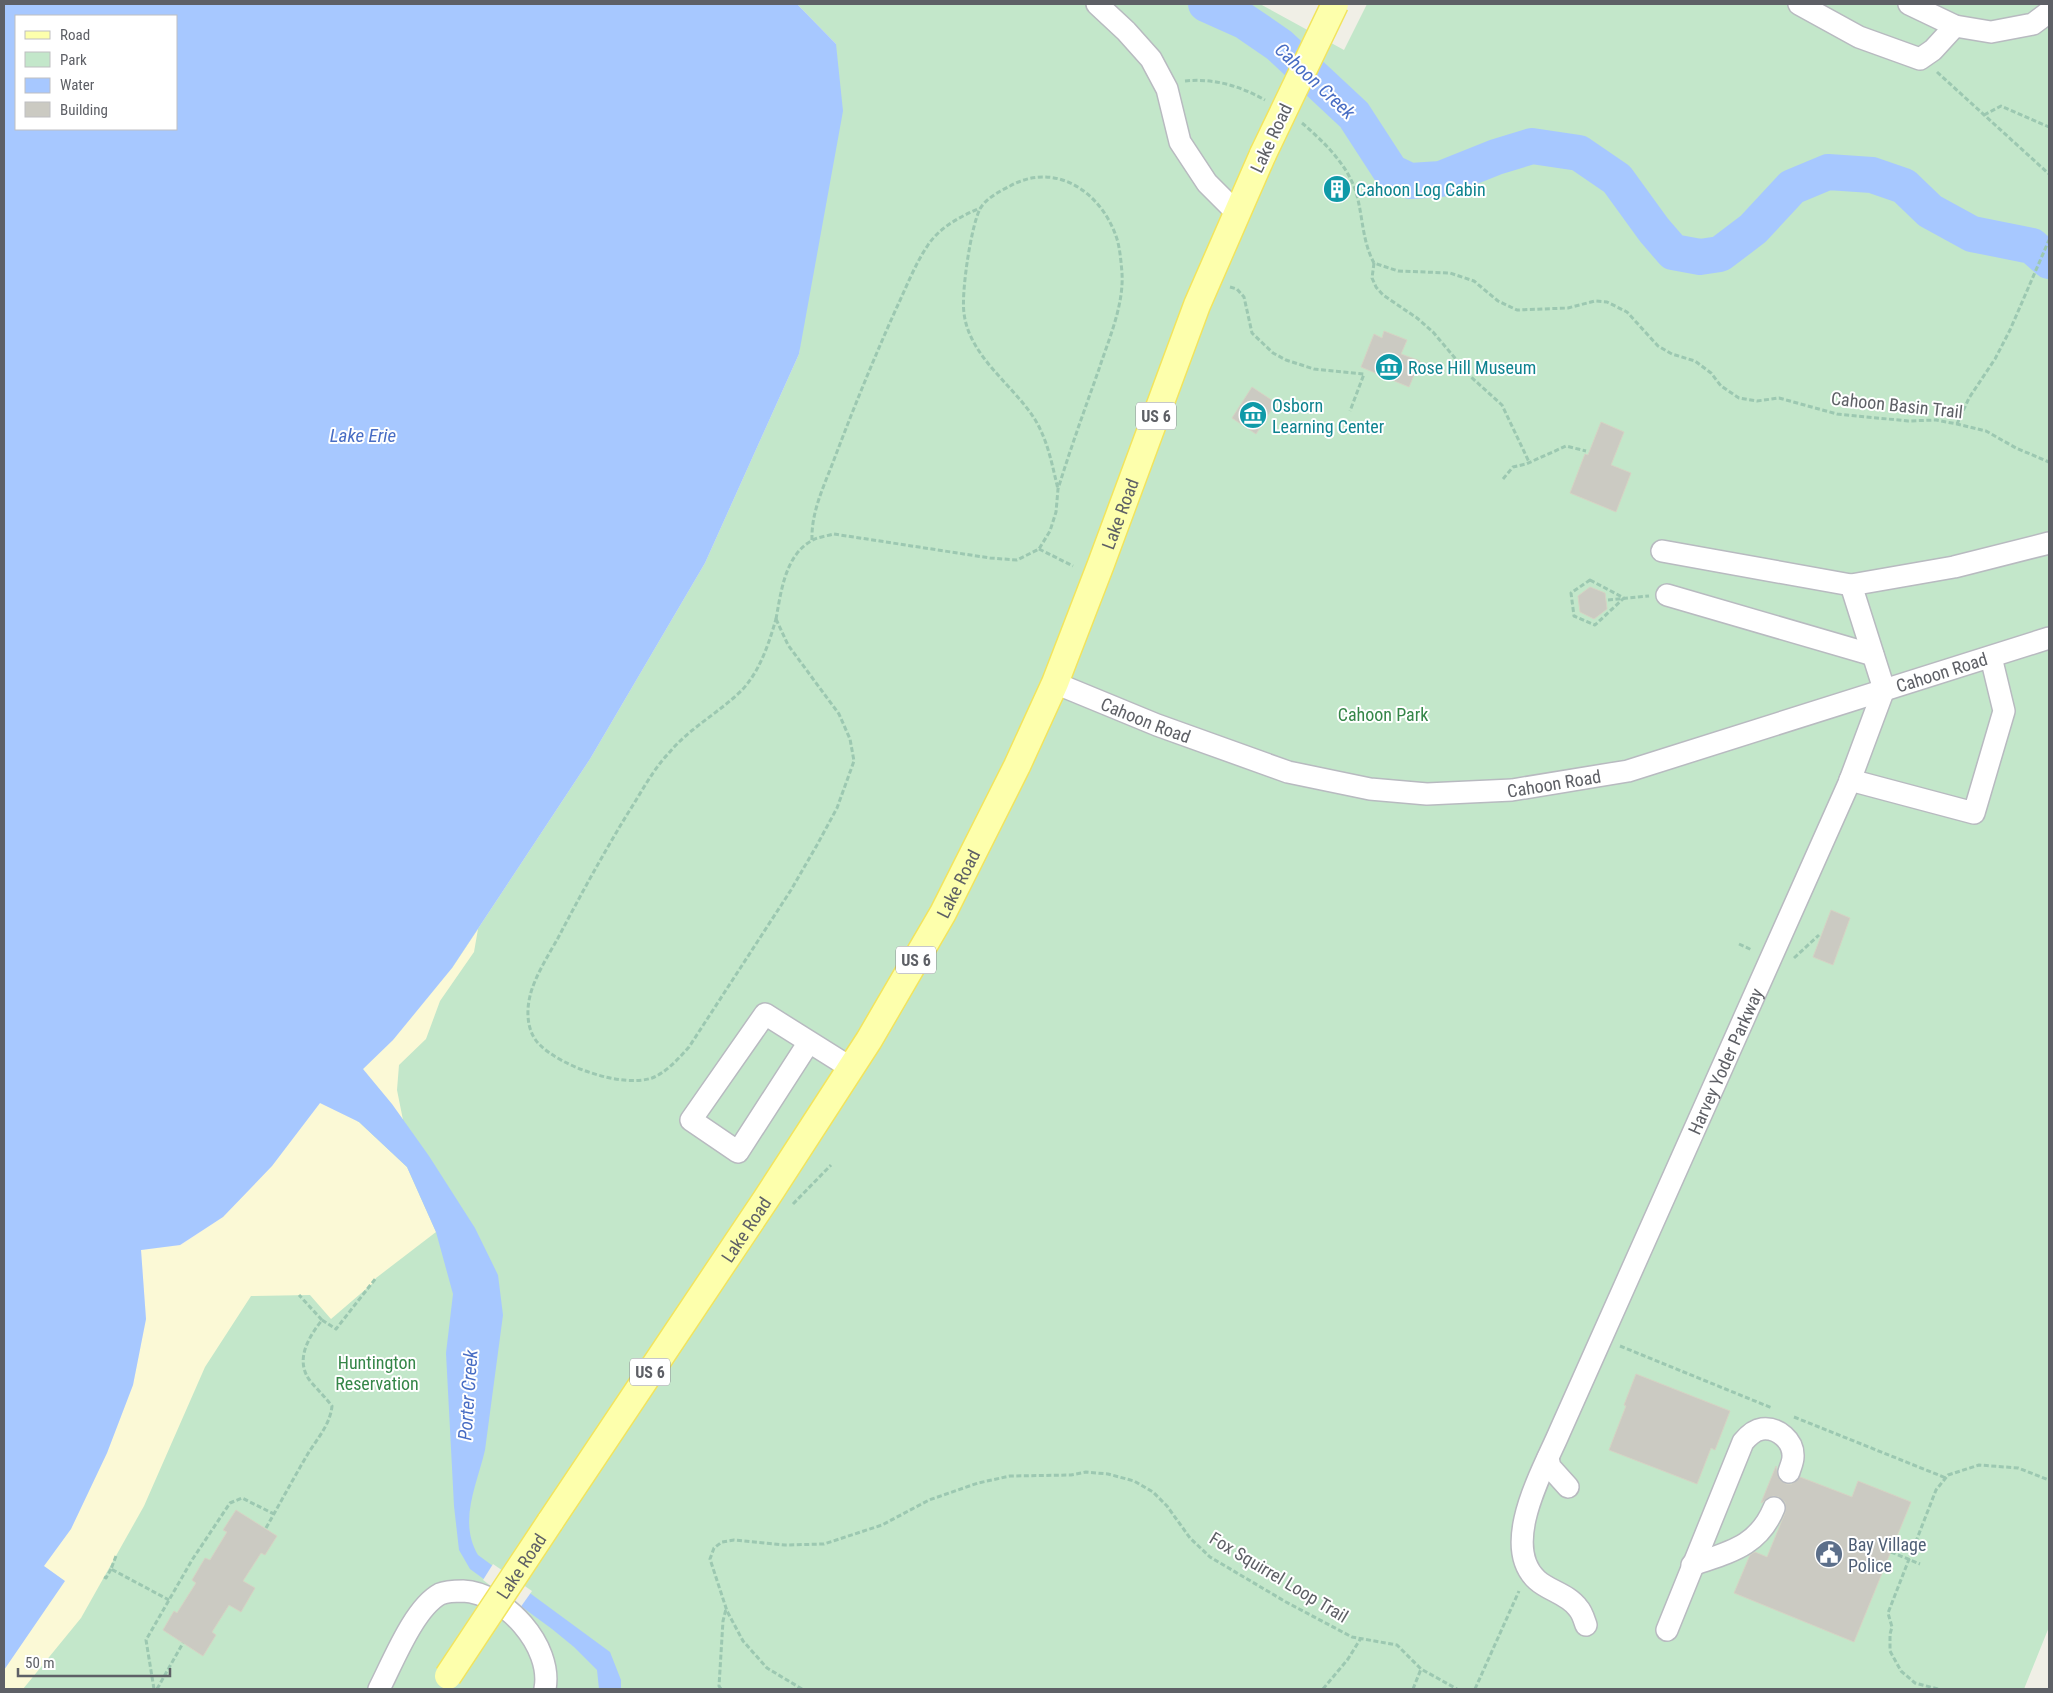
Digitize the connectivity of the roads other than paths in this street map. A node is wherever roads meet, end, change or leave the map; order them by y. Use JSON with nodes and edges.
{"nodes":[{"id":1,"x":1097,"y":4,"type":"edge"},
{"id":2,"x":1335,"y":4,"type":"edge"},
{"id":3,"x":1799,"y":4,"type":"edge"},
{"id":4,"x":1909,"y":4,"type":"edge"},
{"id":5,"x":2049,"y":12,"type":"edge"},
{"id":6,"x":1955,"y":26,"type":"junction"},
{"id":7,"x":1236,"y":212,"type":"junction"},
{"id":8,"x":2049,"y":543,"type":"edge"},
{"id":9,"x":1662,"y":551,"type":"dead end"},
{"id":10,"x":1851,"y":585,"type":"junction"},
{"id":11,"x":1667,"y":596,"type":"road end"},
{"id":12,"x":2049,"y":638,"type":"edge"},
{"id":13,"x":1873,"y":655,"type":"junction"},
{"id":14,"x":1992,"y":657,"type":"junction"},
{"id":15,"x":1055,"y":683,"type":"junction"},
{"id":16,"x":1884,"y":689,"type":"junction"},
{"id":17,"x":1850,"y":780,"type":"junction"},
{"id":18,"x":809,"y":1042,"type":"junction"},
{"id":19,"x":851,"y":1068,"type":"junction"},
{"id":20,"x":1548,"y":1458,"type":"junction"},
{"id":21,"x":1789,"y":1472,"type":"dead end"},
{"id":22,"x":1568,"y":1487,"type":"dead end"},
{"id":23,"x":1774,"y":1508,"type":"dead end"},
{"id":24,"x":1692,"y":1565,"type":"junction"},
{"id":25,"x":1586,"y":1625,"type":"dead end"},
{"id":26,"x":1667,"y":1630,"type":"dead end"},
{"id":27,"x":443,"y":1683,"type":"edge"},
{"id":28,"x":379,"y":1689,"type":"edge"},
{"id":29,"x":545,"y":1689,"type":"edge"}],
"edges":[{"from":1,"to":7,"type":"street"},
{"from":2,"to":7,"type":"main road","name":"Lake Road","number":"US 6","bridge":true},
{"from":3,"to":6,"type":"street"},
{"from":4,"to":6,"type":"street"},
{"from":5,"to":6,"type":"street"},
{"from":7,"to":15,"type":"main road","name":"Lake Road","number":"US 6"},
{"from":8,"to":10,"type":"street"},
{"from":9,"to":10,"type":"street"},
{"from":10,"to":13,"type":"street"},
{"from":11,"to":13,"type":"street"},
{"from":12,"to":14,"type":"street","name":"Cahoon Road"},
{"from":13,"to":16,"type":"street"},
{"from":14,"to":16,"type":"street","name":"Cahoon Road"},
{"from":14,"to":17,"type":"street"},
{"from":15,"to":16,"type":"street","name":"Cahoon Road"},
{"from":15,"to":19,"type":"main road","name":"Lake Road","number":"US 6"},
{"from":16,"to":17,"type":"street","name":"Harvey Yoder Parkway"},
{"from":17,"to":20,"type":"street","name":"Harvey Yoder Parkway"},
{"from":18,"to":18,"type":"street"},
{"from":18,"to":19,"type":"street"},
{"from":19,"to":27,"type":"main road","name":"Lake Road","number":"US 6","bridge":true},
{"from":20,"to":22,"type":"street"},
{"from":20,"to":25,"type":"street","name":"Harvey Yoder Parkway"},
{"from":21,"to":24,"type":"street"},
{"from":23,"to":24,"type":"street"},
{"from":24,"to":26,"type":"street"},
{"from":28,"to":29,"type":"street"}]}
